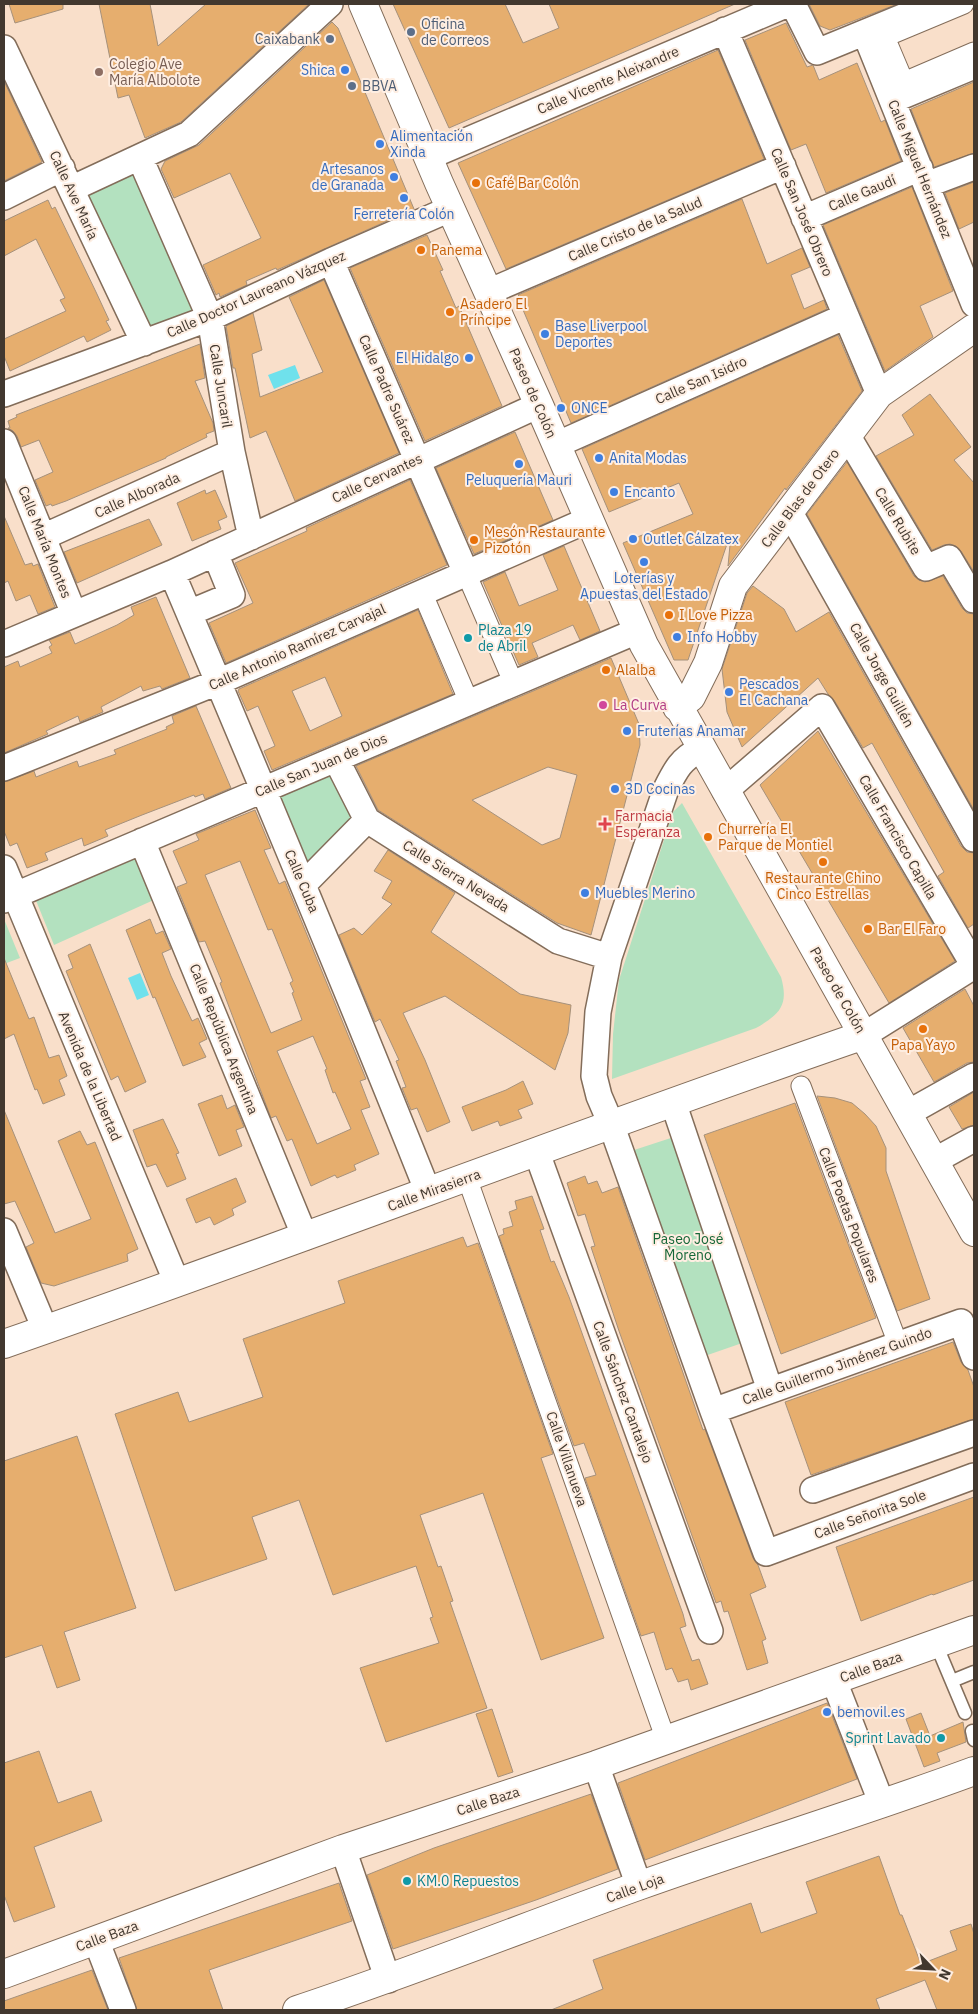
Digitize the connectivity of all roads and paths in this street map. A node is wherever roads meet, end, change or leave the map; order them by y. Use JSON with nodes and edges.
{"nodes":[{"id":1,"x":330,"y":4,"type":"edge"},
{"id":2,"x":363,"y":4,"type":"edge"},
{"id":3,"x":788,"y":4,"type":"edge"},
{"id":4,"x":793,"y":4,"type":"edge"},
{"id":5,"x":934,"y":4,"type":"edge"},
{"id":6,"x":964,"y":4,"type":"edge"},
{"id":7,"x":725,"y":30,"type":"junction"},
{"id":8,"x":866,"y":34,"type":"junction"},
{"id":9,"x":4,"y":48,"type":"edge"},
{"id":10,"x":974,"y":52,"type":"edge"},
{"id":11,"x":974,"y":66,"type":"edge"},
{"id":12,"x":893,"y":100,"type":"junction"},
{"id":13,"x":428,"y":157,"type":"junction"},
{"id":14,"x":140,"y":158,"type":"junction"},
{"id":15,"x":783,"y":166,"type":"junction"},
{"id":16,"x":974,"y":167,"type":"edge"},
{"id":17,"x":923,"y":177,"type":"junction"},
{"id":18,"x":67,"y":179,"type":"junction"},
{"id":19,"x":4,"y":197,"type":"edge"},
{"id":20,"x":450,"y":208,"type":"junction"},
{"id":21,"x":804,"y":218,"type":"junction"},
{"id":22,"x":331,"y":261,"type":"junction"},
{"id":23,"x":488,"y":292,"type":"junction"},
{"id":24,"x":974,"y":304,"type":"edge"},
{"id":25,"x":846,"y":316,"type":"junction"},
{"id":26,"x":210,"y":318,"type":"junction"},
{"id":27,"x":974,"y":328,"type":"edge"},
{"id":28,"x":144,"y":343,"type":"junction"},
{"id":29,"x":4,"y":394,"type":"edge"},
{"id":30,"x":879,"y":394,"type":"junction"},
{"id":31,"x":539,"y":405,"type":"junction"},
{"id":32,"x":847,"y":435,"type":"junction"},
{"id":33,"x":4,"y":442,"type":"edge"},
{"id":34,"x":556,"y":445,"type":"junction"},
{"id":35,"x":232,"y":452,"type":"junction"},
{"id":36,"x":418,"y":459,"type":"junction"},
{"id":37,"x":789,"y":511,"type":"junction"},
{"id":38,"x":588,"y":520,"type":"junction"},
{"id":39,"x":42,"y":537,"type":"junction"},
{"id":40,"x":251,"y":537,"type":"junction"},
{"id":41,"x":215,"y":553,"type":"junction"},
{"id":42,"x":172,"y":573,"type":"junction"},
{"id":43,"x":466,"y":574,"type":"junction"},
{"id":44,"x":422,"y":592,"type":"junction"},
{"id":45,"x":974,"y":600,"type":"edge"},
{"id":46,"x":189,"y":613,"type":"junction"},
{"id":47,"x":74,"y":614,"type":"junction"},
{"id":48,"x":638,"y":631,"type":"junction"},
{"id":49,"x":4,"y":644,"type":"edge"},
{"id":50,"x":218,"y":682,"type":"junction"},
{"id":51,"x":514,"y":684,"type":"junction"},
{"id":52,"x":469,"y":702,"type":"junction"},
{"id":53,"x":677,"y":707,"type":"junction"},
{"id":54,"x":701,"y":749,"type":"junction"},
{"id":55,"x":336,"y":758,"type":"junction"},
{"id":56,"x":4,"y":768,"type":"edge"},
{"id":57,"x":262,"y":790,"type":"junction"},
{"id":58,"x":726,"y":791,"type":"junction"},
{"id":59,"x":367,"y":820,"type":"junction"},
{"id":60,"x":974,"y":839,"type":"edge"},
{"id":61,"x":142,"y":841,"type":"junction"},
{"id":62,"x":4,"y":868,"type":"edge"},
{"id":63,"x":304,"y":884,"type":"junction"},
{"id":64,"x":9,"y":898,"type":"edge"},
{"id":65,"x":609,"y":957,"type":"junction"},
{"id":66,"x":864,"y":1035,"type":"junction"},
{"id":67,"x":974,"y":1076,"type":"edge"},
{"id":68,"x":801,"y":1086,"type":"dead end"},
{"id":69,"x":672,"y":1102,"type":"junction"},
{"id":70,"x":908,"y":1113,"type":"junction"},
{"id":71,"x":611,"y":1124,"type":"junction"},
{"id":72,"x":974,"y":1139,"type":"edge"},
{"id":73,"x":536,"y":1153,"type":"junction"},
{"id":74,"x":934,"y":1161,"type":"junction"},
{"id":75,"x":467,"y":1178,"type":"junction"},
{"id":76,"x":428,"y":1192,"type":"junction"},
{"id":77,"x":4,"y":1231,"type":"edge"},
{"id":78,"x":974,"y":1232,"type":"edge"},
{"id":79,"x":306,"y":1237,"type":"junction"},
{"id":80,"x":177,"y":1283,"type":"junction"},
{"id":81,"x":46,"y":1329,"type":"junction"},
{"id":82,"x":4,"y":1344,"type":"edge"},
{"id":83,"x":898,"y":1344,"type":"junction"},
{"id":84,"x":974,"y":1357,"type":"edge"},
{"id":85,"x":770,"y":1390,"type":"junction"},
{"id":86,"x":713,"y":1411,"type":"junction"},
{"id":87,"x":974,"y":1433,"type":"edge"},
{"id":88,"x":974,"y":1476,"type":"edge"},
{"id":89,"x":813,"y":1490,"type":"dead end"},
{"id":90,"x":974,"y":1630,"type":"edge"},
{"id":91,"x":710,"y":1631,"type":"dead end"},
{"id":92,"x":936,"y":1644,"type":"junction"},
{"id":93,"x":974,"y":1672,"type":"edge"},
{"id":94,"x":834,"y":1681,"type":"junction"},
{"id":95,"x":952,"y":1681,"type":"junction"},
{"id":96,"x":964,"y":1713,"type":"dead end"},
{"id":97,"x":666,"y":1740,"type":"junction"},
{"id":98,"x":596,"y":1765,"type":"junction"},
{"id":99,"x":974,"y":1771,"type":"edge"},
{"id":100,"x":882,"y":1804,"type":"junction"},
{"id":101,"x":343,"y":1849,"type":"junction"},
{"id":102,"x":639,"y":1886,"type":"junction"},
{"id":103,"x":96,"y":1940,"type":"junction"},
{"id":104,"x":4,"y":1974,"type":"edge"},
{"id":105,"x":388,"y":1980,"type":"junction"},
{"id":106,"x":123,"y":2010,"type":"edge"},
{"id":107,"x":297,"y":2010,"type":"edge"}],
"edges":[{"from":1,"to":14,"type":"street"},
{"from":2,"to":13,"type":"street","name":"Paseo de Colón"},
{"from":3,"to":7,"type":"street","name":"Calle Vicente Aleixandre"},
{"from":4,"to":8,"type":"street"},
{"from":5,"to":8,"type":"street"},
{"from":6,"to":10,"type":"street"},
{"from":7,"to":13,"type":"street","name":"Calle Vicente Aleixandre"},
{"from":7,"to":15,"type":"street","name":"Calle San José Obrero"},
{"from":8,"to":12,"type":"street","name":"Calle Miguel Hernández"},
{"from":9,"to":18,"type":"street","name":"Calle Ave María"},
{"from":11,"to":12,"type":"street"},
{"from":12,"to":17,"type":"street","name":"Calle Miguel Hernández"},
{"from":13,"to":20,"type":"street","name":"Paseo de Colón"},
{"from":14,"to":18,"type":"street"},
{"from":14,"to":26,"type":"street","name":"Calle Juncaril"},
{"from":15,"to":21,"type":"street","name":"Calle San José Obrero"},
{"from":15,"to":23,"type":"street","name":"Calle Cristo de la Salud"},
{"from":16,"to":17,"type":"street","name":"Calle Gaudí"},
{"from":17,"to":21,"type":"street","name":"Calle Gaudí"},
{"from":17,"to":24,"type":"street","name":"Calle Miguel Hernández"},
{"from":18,"to":19,"type":"street"},
{"from":18,"to":28,"type":"street","name":"Calle Ave María"},
{"from":20,"to":22,"type":"street","name":"Calle Doctor Laureano Vázquez"},
{"from":20,"to":23,"type":"street","name":"Paseo de Colón"},
{"from":21,"to":25,"type":"street","name":"Calle San José Obrero"},
{"from":22,"to":26,"type":"street","name":"Calle Doctor Laureano Vázquez"},
{"from":22,"to":36,"type":"street","name":"Calle Padre Suárez"},
{"from":23,"to":31,"type":"street","name":"Paseo de Colón"},
{"from":25,"to":30,"type":"street","name":"Calle San José Obrero"},
{"from":25,"to":34,"type":"street","name":"Calle San Isidro"},
{"from":26,"to":28,"type":"street","name":"Calle Doctor Laureano Vázquez"},
{"from":26,"to":35,"type":"street","name":"Calle Juncaril"},
{"from":27,"to":30,"type":"street","name":"Calle Blas de Otero"},
{"from":28,"to":29,"type":"street","name":"Calle Doctor Laureano Vázquez"},
{"from":30,"to":32,"type":"street","name":"Calle Blas de Otero"},
{"from":31,"to":34,"type":"street","name":"Paseo de Colón"},
{"from":31,"to":36,"type":"street","name":"Calle Cervantes"},
{"from":32,"to":37,"type":"street","name":"Calle Blas de Otero"},
{"from":32,"to":45,"type":"street","name":"Calle Rubite"},
{"from":33,"to":39,"type":"street","name":"Calle María Montes"},
{"from":34,"to":38,"type":"street","name":"Paseo de Colón"},
{"from":35,"to":39,"type":"street","name":"Calle Alborada"},
{"from":35,"to":40,"type":"street","name":"Calle Juncaril"},
{"from":36,"to":40,"type":"street","name":"Calle Cervantes"},
{"from":36,"to":43,"type":"street","name":"Calle Padre Suárez"},
{"from":37,"to":53,"type":"street","name":"Calle Blas de Otero"},
{"from":37,"to":60,"type":"street","name":"Calle Jorge Guillén"},
{"from":38,"to":43,"type":"street","name":"Calle Antonio Ramírez Carvajal"},
{"from":38,"to":48,"type":"street","name":"Paseo de Colón"},
{"from":39,"to":47,"type":"street","name":"Calle María Montes"},
{"from":40,"to":41,"type":"street","name":"Calle Cervantes"},
{"from":41,"to":42,"type":"street","name":"Calle Cervantes"},
{"from":41,"to":46,"type":"street"},
{"from":42,"to":46,"type":"street","name":"Calle Cuba"},
{"from":42,"to":47,"type":"street","name":"Calle Cervantes"},
{"from":43,"to":44,"type":"street","name":"Calle Antonio Ramírez Carvajal"},
{"from":43,"to":51,"type":"street"},
{"from":44,"to":50,"type":"street","name":"Calle Antonio Ramírez Carvajal"},
{"from":44,"to":52,"type":"street"},
{"from":46,"to":50,"type":"street","name":"Calle Cuba"},
{"from":47,"to":49,"type":"street","name":"Calle Cervantes"},
{"from":48,"to":51,"type":"street","name":"Calle San Juan de Dios"},
{"from":48,"to":53,"type":"street","name":"Paseo de Colón"},
{"from":50,"to":56,"type":"street","name":"Calle Antonio Ramírez Carvajal"},
{"from":50,"to":57,"type":"street","name":"Calle Cuba"},
{"from":51,"to":52,"type":"street","name":"Calle San Juan de Dios"},
{"from":52,"to":55,"type":"street","name":"Calle San Juan de Dios"},
{"from":53,"to":54,"type":"street","name":"Paseo de Colón"},
{"from":54,"to":58,"type":"street","name":"Paseo de Colón"},
{"from":54,"to":65,"type":"street"},
{"from":55,"to":57,"type":"street","name":"Calle San Juan de Dios"},
{"from":55,"to":59,"type":"street"},
{"from":57,"to":61,"type":"street","name":"Calle San Juan de Dios"},
{"from":57,"to":63,"type":"street","name":"Calle Cuba"},
{"from":58,"to":66,"type":"street","name":"Paseo de Colón"},
{"from":58,"to":66,"type":"street","name":"Calle Francisco Capilla"},
{"from":59,"to":63,"type":"street"},
{"from":59,"to":65,"type":"street","name":"Calle Sierra Nevada"},
{"from":61,"to":64,"type":"street","name":"Calle San Juan de Dios"},
{"from":61,"to":79,"type":"street","name":"Calle República Argentina"},
{"from":62,"to":64,"type":"street","name":"Avenida de la Libertad"},
{"from":63,"to":76,"type":"street","name":"Calle Cuba"},
{"from":64,"to":80,"type":"street","name":"Avenida de la Libertad"},
{"from":65,"to":71,"type":"street"},
{"from":66,"to":69,"type":"street","name":"Calle Mirasierra"},
{"from":66,"to":70,"type":"street","name":"Paseo de Colón"},
{"from":67,"to":70,"type":"street"},
{"from":68,"to":83,"type":"street","name":"Calle Poetas Populares"},
{"from":69,"to":71,"type":"street","name":"Calle Mirasierra"},
{"from":69,"to":85,"type":"street"},
{"from":70,"to":74,"type":"street","name":"Paseo de Colón"},
{"from":71,"to":73,"type":"street","name":"Calle Mirasierra"},
{"from":71,"to":86,"type":"street"},
{"from":72,"to":74,"type":"street"},
{"from":73,"to":75,"type":"street","name":"Calle Mirasierra"},
{"from":73,"to":91,"type":"street","name":"Calle Sánchez Cantalejo"},
{"from":74,"to":78,"type":"street","name":"Paseo de Colón"},
{"from":75,"to":76,"type":"street","name":"Calle Mirasierra"},
{"from":75,"to":97,"type":"street","name":"Calle Villanueva"},
{"from":76,"to":79,"type":"street","name":"Calle Mirasierra"},
{"from":77,"to":81,"type":"street"},
{"from":79,"to":80,"type":"street","name":"Calle Mirasierra"},
{"from":80,"to":81,"type":"street","name":"Calle Mirasierra"},
{"from":81,"to":82,"type":"street","name":"Calle Mirasierra"},
{"from":83,"to":84,"type":"street","name":"Calle Guillermo Jiménez Guindo"},
{"from":83,"to":85,"type":"street","name":"Calle Guillermo Jiménez Guindo"},
{"from":85,"to":86,"type":"street","name":"Calle Guillermo Jiménez Guindo"},
{"from":86,"to":88,"type":"street","name":"Calle Señorita Sole"},
{"from":87,"to":89,"type":"street"},
{"from":90,"to":92,"type":"street","name":"Calle Baza"},
{"from":92,"to":94,"type":"street","name":"Calle Baza"},
{"from":92,"to":95,"type":"lane"},
{"from":93,"to":95,"type":"lane"},
{"from":94,"to":97,"type":"street","name":"Calle Baza"},
{"from":94,"to":100,"type":"street"},
{"from":95,"to":96,"type":"lane"},
{"from":97,"to":98,"type":"street","name":"Calle Baza"},
{"from":98,"to":101,"type":"street","name":"Calle Baza"},
{"from":98,"to":102,"type":"street"},
{"from":99,"to":100,"type":"street","name":"Calle Loja"},
{"from":100,"to":102,"type":"street","name":"Calle Loja"},
{"from":101,"to":103,"type":"street","name":"Calle Baza"},
{"from":101,"to":105,"type":"street"},
{"from":102,"to":105,"type":"street","name":"Calle Loja"},
{"from":103,"to":104,"type":"street","name":"Calle Baza"},
{"from":103,"to":106,"type":"street"},
{"from":105,"to":107,"type":"street","name":"Calle Loja"}]}
